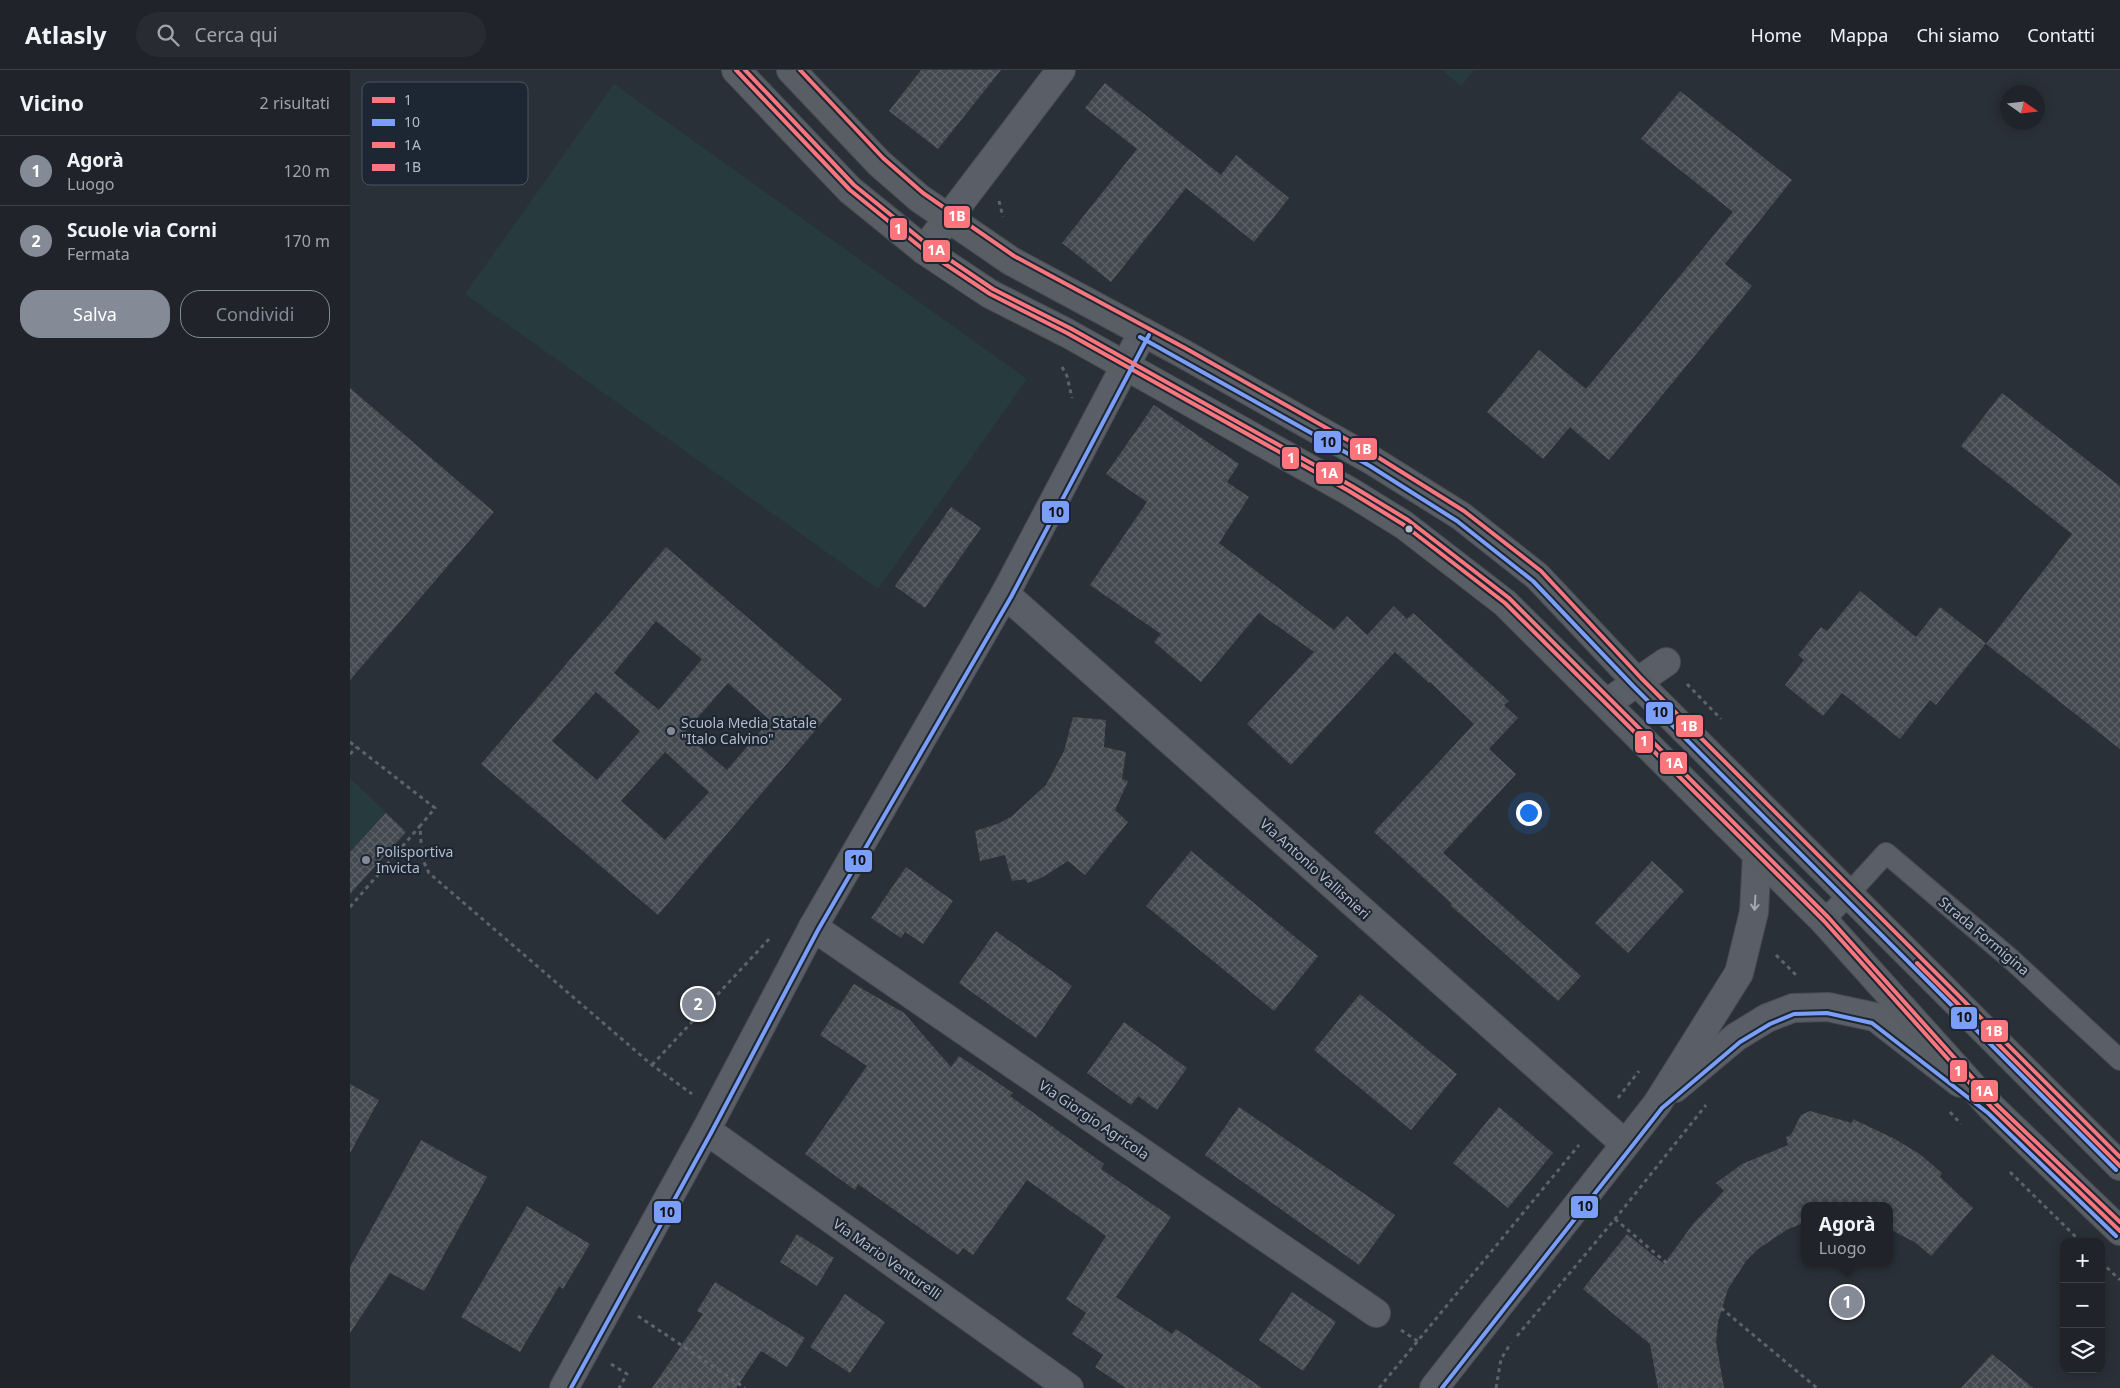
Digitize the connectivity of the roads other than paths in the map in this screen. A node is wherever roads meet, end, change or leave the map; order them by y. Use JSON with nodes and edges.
{"nodes":[{"id":1,"x":736,"y":70,"type":"edge"},
{"id":2,"x":790,"y":70,"type":"edge"},
{"id":3,"x":1061,"y":70,"type":"edge"},
{"id":4,"x":948,"y":218,"type":"junction"},
{"id":5,"x":924,"y":250,"type":"junction"},
{"id":6,"x":1143,"y":332,"type":"junction"},
{"id":7,"x":1125,"y":366,"type":"junction"},
{"id":8,"x":1005,"y":594,"type":"junction"},
{"id":9,"x":1666,"y":662,"type":"dead end"},
{"id":10,"x":1637,"y":682,"type":"junction"},
{"id":11,"x":1607,"y":703,"type":"junction"},
{"id":12,"x":1757,"y":855,"type":"junction"},
{"id":13,"x":1848,"y":895,"type":"junction"},
{"id":14,"x":1824,"y":921,"type":"junction"},
{"id":15,"x":813,"y":927,"type":"junction"},
{"id":16,"x":2120,"y":1060,"type":"edge"},
{"id":17,"x":1657,"y":1104,"type":"junction"},
{"id":18,"x":1992,"y":1108,"type":"junction"},
{"id":19,"x":711,"y":1121,"type":"junction"},
{"id":20,"x":1625,"y":1144,"type":"junction"},
{"id":21,"x":2120,"y":1166,"type":"edge"},
{"id":22,"x":2120,"y":1231,"type":"edge"},
{"id":23,"x":1376,"y":1313,"type":"dead end"},
{"id":24,"x":564,"y":1388,"type":"edge"},
{"id":25,"x":1068,"y":1388,"type":"edge"},
{"id":26,"x":1434,"y":1388,"type":"edge"}],
"edges":[{"from":1,"to":5,"type":"street"},
{"from":2,"to":4,"type":"street"},
{"from":3,"to":4,"type":"street"},
{"from":4,"to":5,"type":"street"},
{"from":4,"to":6,"type":"street"},
{"from":5,"to":7,"type":"street"},
{"from":6,"to":7,"type":"street"},
{"from":6,"to":10,"type":"street"},
{"from":7,"to":8,"type":"street"},
{"from":7,"to":11,"type":"street"},
{"from":8,"to":15,"type":"street"},
{"from":8,"to":20,"type":"street","name":"Via Antonio Vallisnieri"},
{"from":9,"to":10,"type":"street"},
{"from":10,"to":11,"type":"street"},
{"from":10,"to":13,"type":"street"},
{"from":11,"to":12,"type":"street"},
{"from":12,"to":14,"type":"street"},
{"from":12,"to":17,"type":"street","one_way":true},
{"from":13,"to":14,"type":"lane","name":"Strada Formigina"},
{"from":13,"to":16,"type":"lane","name":"Strada Formigina"},
{"from":13,"to":21,"type":"street"},
{"from":14,"to":18,"type":"street"},
{"from":15,"to":19,"type":"street"},
{"from":15,"to":23,"type":"street","name":"Via Giorgio Agricola"},
{"from":17,"to":18,"type":"street"},
{"from":17,"to":20,"type":"street"},
{"from":18,"to":22,"type":"street"},
{"from":19,"to":24,"type":"street"},
{"from":19,"to":25,"type":"street","name":"Via Mario Venturelli"},
{"from":20,"to":26,"type":"street"}]}
